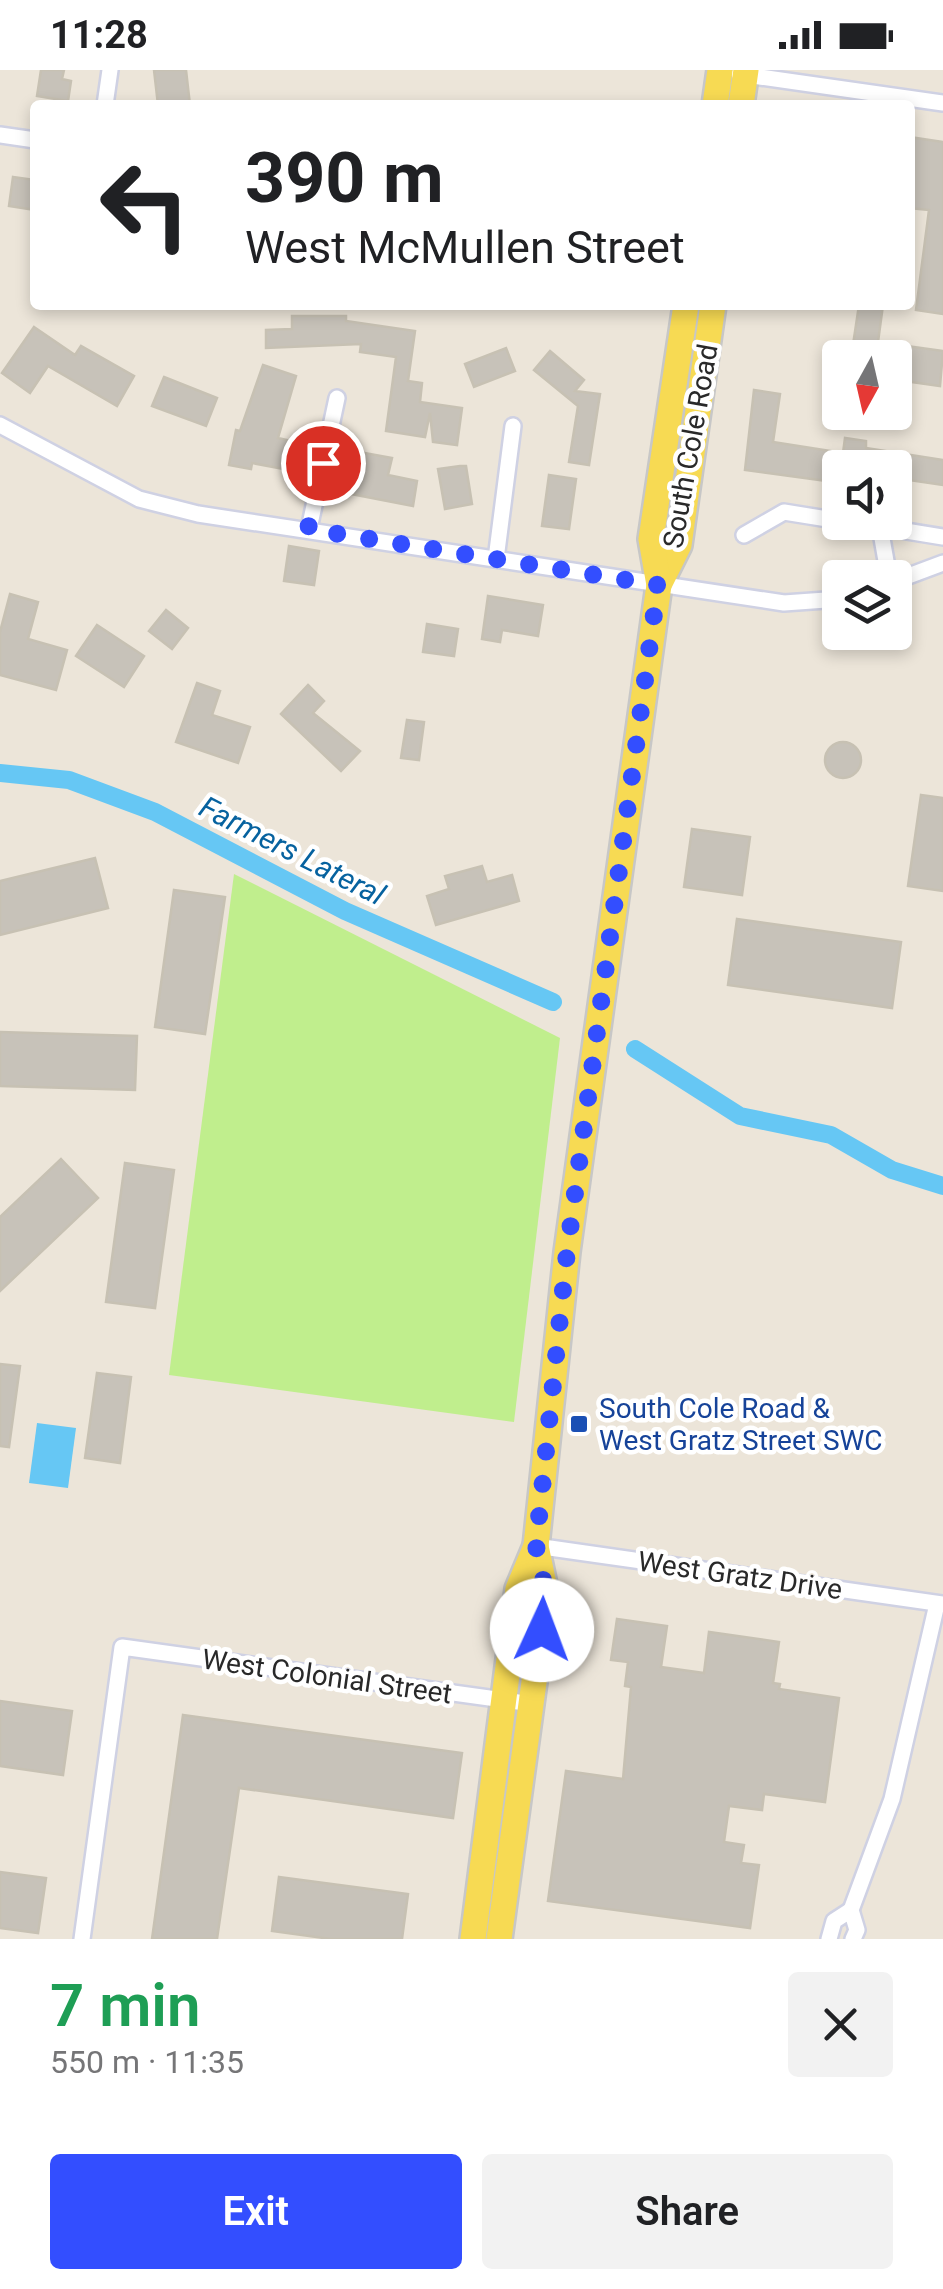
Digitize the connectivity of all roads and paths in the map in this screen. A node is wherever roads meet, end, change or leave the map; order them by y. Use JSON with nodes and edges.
{"nodes":[{"id":1,"x":110,"y":70,"type":"edge"},
{"id":2,"x":720,"y":70,"type":"edge"},
{"id":3,"x":746,"y":72,"type":"edge"},
{"id":4,"x":106,"y":100,"type":"edge"},
{"id":5,"x":716,"y":100,"type":"edge"},
{"id":6,"x":743,"y":100,"type":"edge"},
{"id":7,"x":943,"y":103,"type":"edge"},
{"id":8,"x":0,"y":135,"type":"edge"},
{"id":9,"x":30,"y":139,"type":"edge"},
{"id":10,"x":685,"y":310,"type":"edge"},
{"id":11,"x":712,"y":310,"type":"edge"},
{"id":12,"x":337,"y":398,"type":"dead end"},
{"id":13,"x":0,"y":424,"type":"edge"},
{"id":14,"x":513,"y":426,"type":"dead end"},
{"id":15,"x":822,"y":518,"type":"edge"},
{"id":16,"x":308,"y":529,"type":"junction"},
{"id":17,"x":912,"y":532,"type":"edge"},
{"id":18,"x":744,"y":534,"type":"dead end"},
{"id":19,"x":943,"y":537,"type":"edge"},
{"id":20,"x":496,"y":559,"type":"junction"},
{"id":21,"x":943,"y":564,"type":"edge"},
{"id":22,"x":912,"y":573,"type":"edge"},
{"id":23,"x":658,"y":585,"type":"junction"},
{"id":24,"x":822,"y":600,"type":"edge"},
{"id":25,"x":536,"y":1546,"type":"junction"},
{"id":26,"x":940,"y":1604,"type":"edge"},
{"id":27,"x":505,"y":1700,"type":"junction"},
{"id":28,"x":532,"y":1704,"type":"junction"},
{"id":29,"x":852,"y":1910,"type":"junction"},
{"id":30,"x":82,"y":1939,"type":"edge"},
{"id":31,"x":472,"y":1939,"type":"edge"},
{"id":32,"x":500,"y":1939,"type":"edge"},
{"id":33,"x":829,"y":1939,"type":"edge"},
{"id":34,"x":853,"y":1939,"type":"edge"}],
"edges":[{"from":1,"to":4,"type":"street"},
{"from":2,"to":3,"type":"street"},
{"from":2,"to":5,"type":"main road"},
{"from":3,"to":6,"type":"main road"},
{"from":3,"to":7,"type":"street"},
{"from":8,"to":9,"type":"street"},
{"from":10,"to":23,"type":"main road","name":"South Cole Road"},
{"from":11,"to":23,"type":"main road","name":"South Cole Road"},
{"from":12,"to":16,"type":"street"},
{"from":13,"to":16,"type":"street"},
{"from":14,"to":20,"type":"street"},
{"from":15,"to":18,"type":"street"},
{"from":16,"to":20,"type":"street"},
{"from":17,"to":19,"type":"street"},
{"from":20,"to":23,"type":"street"},
{"from":21,"to":22,"type":"street"},
{"from":23,"to":24,"type":"street"},
{"from":23,"to":25,"type":"main road","name":"South Cole Road"},
{"from":25,"to":26,"type":"street","name":"West Gratz Drive"},
{"from":25,"to":27,"type":"main road","name":"South Cole Road"},
{"from":25,"to":28,"type":"main road","name":"South Cole Road"},
{"from":26,"to":29,"type":"street"},
{"from":27,"to":28,"type":"street","name":"West Colonial Street"},
{"from":27,"to":30,"type":"street","name":"West Colonial Street"},
{"from":27,"to":31,"type":"main road","name":"South Cole Road"},
{"from":28,"to":32,"type":"main road","name":"South Cole Road"},
{"from":29,"to":33,"type":"street"},
{"from":29,"to":34,"type":"street"}]}
